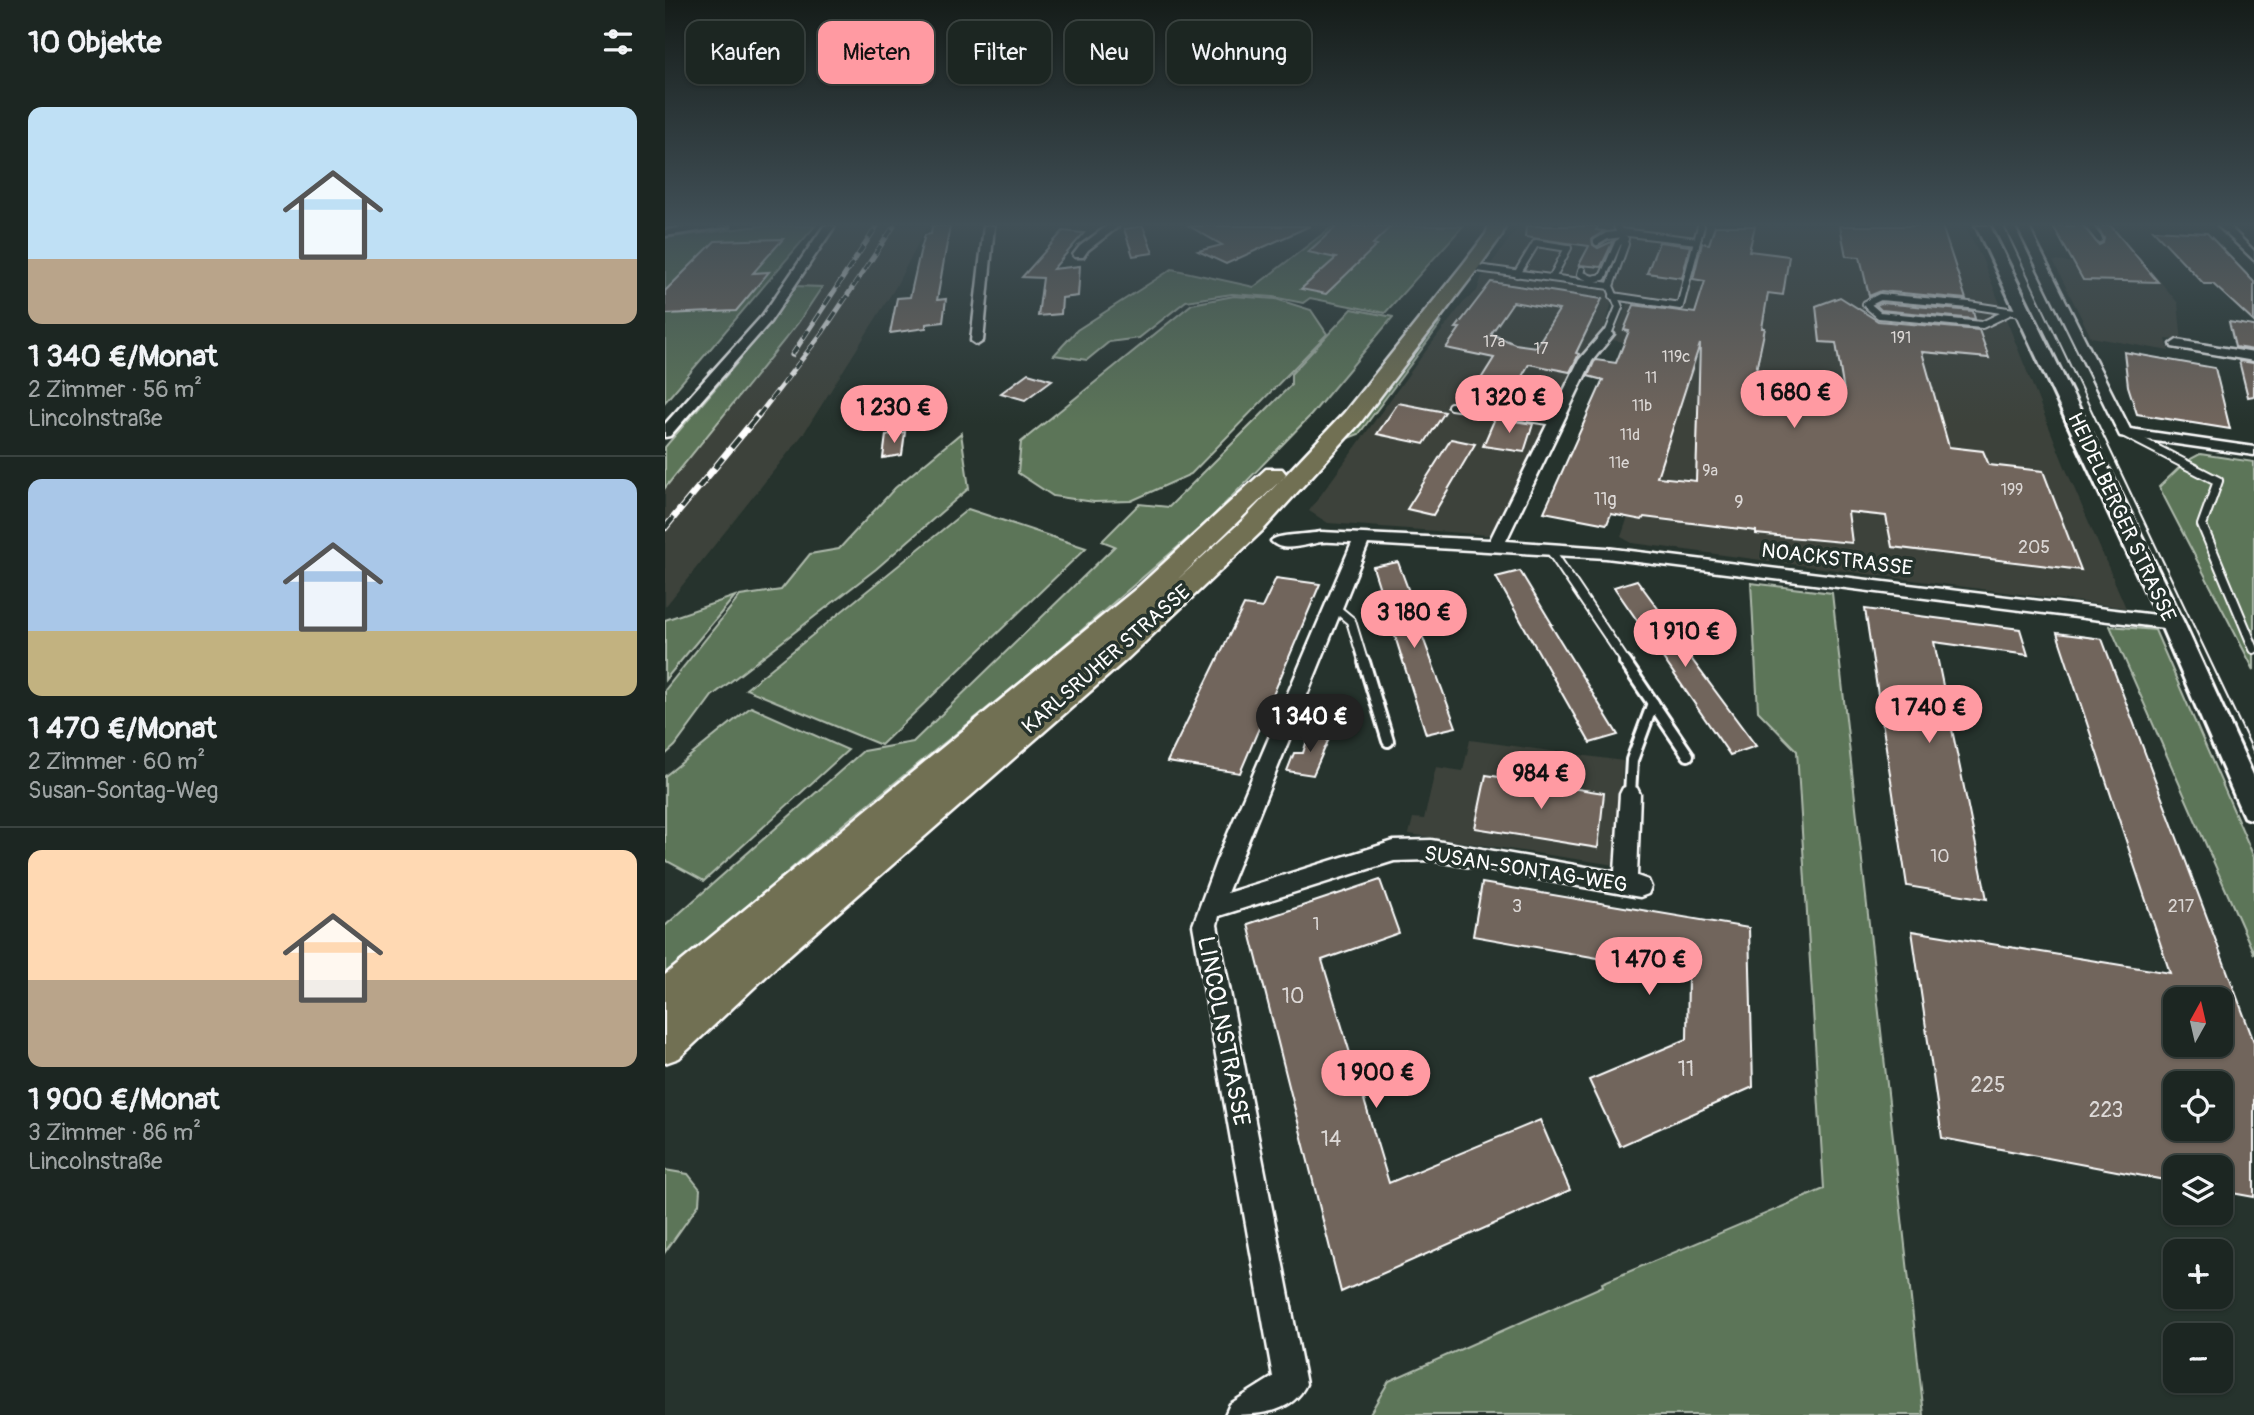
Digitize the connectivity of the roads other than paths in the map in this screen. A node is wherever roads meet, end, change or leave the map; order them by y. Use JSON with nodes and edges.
{"nodes":[{"id":1,"x":785,"y":292,"type":"edge"},
{"id":2,"x":982,"y":292,"type":"edge"},
{"id":3,"x":1431,"y":292,"type":"edge"},
{"id":4,"x":1450,"y":292,"type":"edge"},
{"id":5,"x":1611,"y":292,"type":"edge"},
{"id":6,"x":1684,"y":292,"type":"edge"},
{"id":7,"x":2016,"y":292,"type":"edge"},
{"id":8,"x":2055,"y":292,"type":"edge"},
{"id":9,"x":1613,"y":296,"type":"junction"},
{"id":10,"x":2007,"y":313,"type":"junction"},
{"id":11,"x":2027,"y":314,"type":"junction"},
{"id":12,"x":1608,"y":334,"type":"joint"},
{"id":13,"x":977,"y":341,"type":"dead end"},
{"id":14,"x":2176,"y":344,"type":"dead end"},
{"id":15,"x":2254,"y":357,"type":"edge"},
{"id":16,"x":1451,"y":405,"type":"dead end"},
{"id":17,"x":1555,"y":421,"type":"junction"},
{"id":18,"x":665,"y":433,"type":"edge"},
{"id":19,"x":2125,"y":433,"type":"junction"},
{"id":20,"x":2254,"y":451,"type":"edge"},
{"id":21,"x":1362,"y":538,"type":"junction"},
{"id":22,"x":1279,"y":541,"type":"dead end"},
{"id":23,"x":1495,"y":547,"type":"junction"},
{"id":24,"x":1551,"y":551,"type":"junction"},
{"id":25,"x":1332,"y":605,"type":"junction"},
{"id":26,"x":2172,"y":623,"type":"junction"},
{"id":27,"x":2254,"y":649,"type":"edge"},
{"id":28,"x":1653,"y":703,"type":"junction"},
{"id":29,"x":1388,"y":741,"type":"dead end"},
{"id":30,"x":1688,"y":755,"type":"dead end"},
{"id":31,"x":1630,"y":794,"type":"joint"},
{"id":32,"x":2254,"y":808,"type":"edge"},
{"id":33,"x":1210,"y":909,"type":"junction"},
{"id":34,"x":665,"y":1000,"type":"edge"},
{"id":35,"x":665,"y":1044,"type":"edge"},
{"id":36,"x":1290,"y":1384,"type":"joint"},
{"id":37,"x":1241,"y":1415,"type":"edge"}],
"edges":[{"from":1,"to":18,"type":"street"},
{"from":2,"to":13,"type":"street"},
{"from":3,"to":34,"type":"main road","name":"KARLSRUHER STRASSE"},
{"from":4,"to":35,"type":"main road","name":"KARLSRUHER STRASSE"},
{"from":5,"to":9,"type":"lane"},
{"from":6,"to":9,"type":"lane"},
{"from":7,"to":11,"type":"street","name":"HEIDELBERGER STRASSE"},
{"from":8,"to":19,"type":"street","name":"HEIDELBERGER STRASSE"},
{"from":9,"to":12,"type":"lane"},
{"from":10,"to":10,"type":"lane"},
{"from":10,"to":11,"type":"lane"},
{"from":11,"to":26,"type":"street","name":"HEIDELBERGER STRASSE"},
{"from":12,"to":17,"type":"street"},
{"from":14,"to":15,"type":"street"},
{"from":16,"to":17,"type":"lane"},
{"from":17,"to":23,"type":"street"},
{"from":19,"to":20,"type":"street"},
{"from":19,"to":27,"type":"lane"},
{"from":21,"to":22,"type":"street","name":"NOACKSTRASSE"},
{"from":21,"to":23,"type":"street","name":"NOACKSTRASSE"},
{"from":21,"to":25,"type":"street","name":"LINCOLNSTRASSE"},
{"from":23,"to":24,"type":"street","name":"NOACKSTRASSE"},
{"from":24,"to":26,"type":"street","name":"NOACKSTRASSE"},
{"from":24,"to":28,"type":"lane"},
{"from":25,"to":29,"type":"lane"},
{"from":25,"to":33,"type":"street","name":"LINCOLNSTRASSE"},
{"from":26,"to":32,"type":"street","name":"HEIDELBERGER STRASSE"},
{"from":28,"to":30,"type":"lane"},
{"from":28,"to":31,"type":"lane"},
{"from":31,"to":33,"type":"street","name":"SUSAN-SONTAG-WEG"},
{"from":33,"to":36,"type":"street","name":"LINCOLNSTRASSE"},
{"from":36,"to":37,"type":"street"}]}
